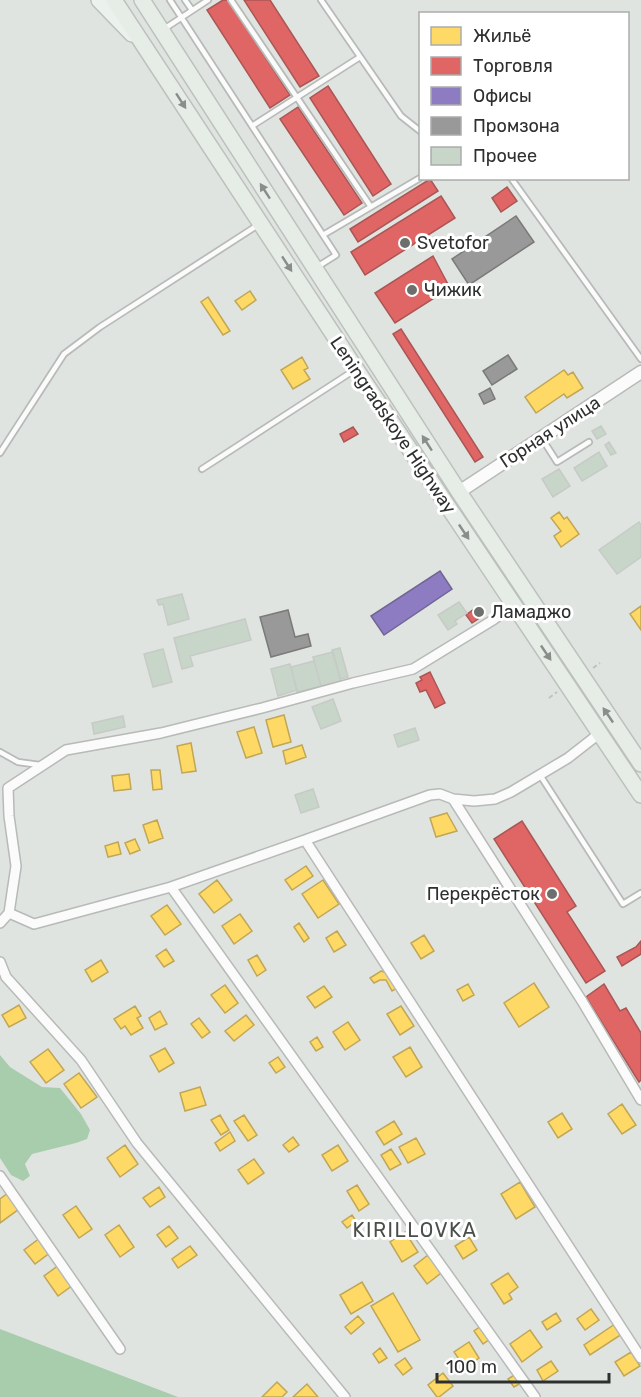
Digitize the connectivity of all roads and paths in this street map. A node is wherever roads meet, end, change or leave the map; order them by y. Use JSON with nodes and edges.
{"nodes":[{"id":1,"x":99,"y":0,"type":"edge"},
{"id":2,"x":114,"y":0,"type":"edge"},
{"id":3,"x":141,"y":0,"type":"edge"},
{"id":4,"x":170,"y":0,"type":"edge"},
{"id":5,"x":185,"y":0,"type":"edge"},
{"id":6,"x":208,"y":0,"type":"edge"},
{"id":7,"x":231,"y":0,"type":"edge"},
{"id":8,"x":321,"y":0,"type":"edge"},
{"id":9,"x":192,"y":10,"type":"junction"},
{"id":10,"x":182,"y":18,"type":"junction"},
{"id":11,"x":164,"y":34,"type":"junction"},
{"id":12,"x":146,"y":48,"type":"junction"},
{"id":13,"x":360,"y":57,"type":"junction"},
{"id":14,"x":297,"y":97,"type":"junction"},
{"id":15,"x":252,"y":126,"type":"junction"},
{"id":16,"x":419,"y":130,"type":"edge"},
{"id":17,"x":419,"y":179,"type":"edge"},
{"id":18,"x":512,"y":180,"type":"edge"},
{"id":19,"x":371,"y":207,"type":"junction"},
{"id":20,"x":260,"y":223,"type":"junction"},
{"id":21,"x":323,"y":235,"type":"junction"},
{"id":22,"x":315,"y":268,"type":"junction"},
{"id":23,"x":641,"y":359,"type":"edge"},
{"id":24,"x":356,"y":369,"type":"junction"},
{"id":25,"x":641,"y":372,"type":"edge"},
{"id":26,"x":542,"y":437,"type":"junction"},
{"id":27,"x":589,"y":442,"type":"dead end"},
{"id":28,"x":0,"y":453,"type":"edge"},
{"id":29,"x":202,"y":469,"type":"dead end"},
{"id":30,"x":459,"y":492,"type":"junction"},
{"id":31,"x":513,"y":605,"type":"junction"},
{"id":32,"x":600,"y":663,"type":"dead end"},
{"id":33,"x":591,"y":669,"type":"dead end"},
{"id":34,"x":560,"y":691,"type":"dead end"},
{"id":35,"x":549,"y":698,"type":"dead end"},
{"id":36,"x":600,"y":733,"type":"junction"},
{"id":37,"x":0,"y":752,"type":"edge"},
{"id":38,"x":641,"y":764,"type":"edge"},
{"id":39,"x":43,"y":765,"type":"junction"},
{"id":40,"x":540,"y":775,"type":"junction"},
{"id":41,"x":641,"y":795,"type":"edge"},
{"id":42,"x":453,"y":799,"type":"junction"},
{"id":43,"x":305,"y":840,"type":"junction"},
{"id":44,"x":171,"y":887,"type":"junction"},
{"id":45,"x":641,"y":893,"type":"edge"},
{"id":46,"x":9,"y":914,"type":"junction"},
{"id":47,"x":0,"y":923,"type":"edge"},
{"id":48,"x":0,"y":962,"type":"edge"},
{"id":49,"x":641,"y":1100,"type":"edge"},
{"id":50,"x":0,"y":1176,"type":"edge"},
{"id":51,"x":120,"y":1349,"type":"dead end"},
{"id":52,"x":641,"y":1358,"type":"edge"},
{"id":53,"x":345,"y":1397,"type":"edge"},
{"id":54,"x":535,"y":1397,"type":"edge"}],
"edges":[{"from":1,"to":12,"type":"main road"},
{"from":2,"to":12,"type":"highway"},
{"from":3,"to":11,"type":"highway","name":"Leningradskoye Highway"},
{"from":4,"to":10,"type":"lane"},
{"from":5,"to":9,"type":"lane"},
{"from":6,"to":9,"type":"lane"},
{"from":7,"to":14,"type":"lane"},
{"from":8,"to":13,"type":"lane"},
{"from":9,"to":10,"type":"lane"},
{"from":10,"to":11,"type":"lane"},
{"from":10,"to":15,"type":"lane"},
{"from":22,"to":11,"type":"highway","name":"Leningradskoye Highway","one_way":true},
{"from":12,"to":20,"type":"highway","name":"Leningradskoye Highway","one_way":true},
{"from":13,"to":14,"type":"lane"},
{"from":13,"to":16,"type":"lane"},
{"from":14,"to":15,"type":"lane"},
{"from":14,"to":19,"type":"lane"},
{"from":15,"to":21,"type":"lane"},
{"from":17,"to":19,"type":"lane"},
{"from":18,"to":23,"type":"lane"},
{"from":19,"to":21,"type":"lane"},
{"from":20,"to":24,"type":"highway","name":"Leningradskoye Highway","one_way":true},
{"from":20,"to":28,"type":"lane"},
{"from":21,"to":22,"type":"lane"},
{"from":30,"to":22,"type":"highway","name":"Leningradskoye Highway","one_way":true},
{"from":24,"to":29,"type":"lane"},
{"from":24,"to":31,"type":"highway","name":"Leningradskoye Highway","one_way":true},
{"from":25,"to":26,"type":"street","name":"Горная улица"},
{"from":26,"to":27,"type":"lane"},
{"from":26,"to":30,"type":"street","name":"Горная улица"},
{"from":38,"to":30,"type":"highway","name":"Leningradskoye Highway","one_way":true},
{"from":31,"to":36,"type":"highway","name":"Leningradskoye Highway","one_way":true},
{"from":31,"to":39,"type":"street"},
{"from":32,"to":33,"type":"path"},
{"from":34,"to":35,"type":"path"},
{"from":36,"to":40,"type":"street"},
{"from":36,"to":41,"type":"highway","name":"Leningradskoye Highway"},
{"from":37,"to":39,"type":"lane"},
{"from":39,"to":46,"type":"street"},
{"from":40,"to":42,"type":"street"},
{"from":40,"to":45,"type":"lane"},
{"from":42,"to":43,"type":"street"},
{"from":42,"to":49,"type":"street"},
{"from":43,"to":44,"type":"street"},
{"from":43,"to":52,"type":"street"},
{"from":44,"to":46,"type":"street"},
{"from":44,"to":54,"type":"street"},
{"from":46,"to":47,"type":"street"},
{"from":48,"to":53,"type":"street"},
{"from":50,"to":51,"type":"street"}]}
